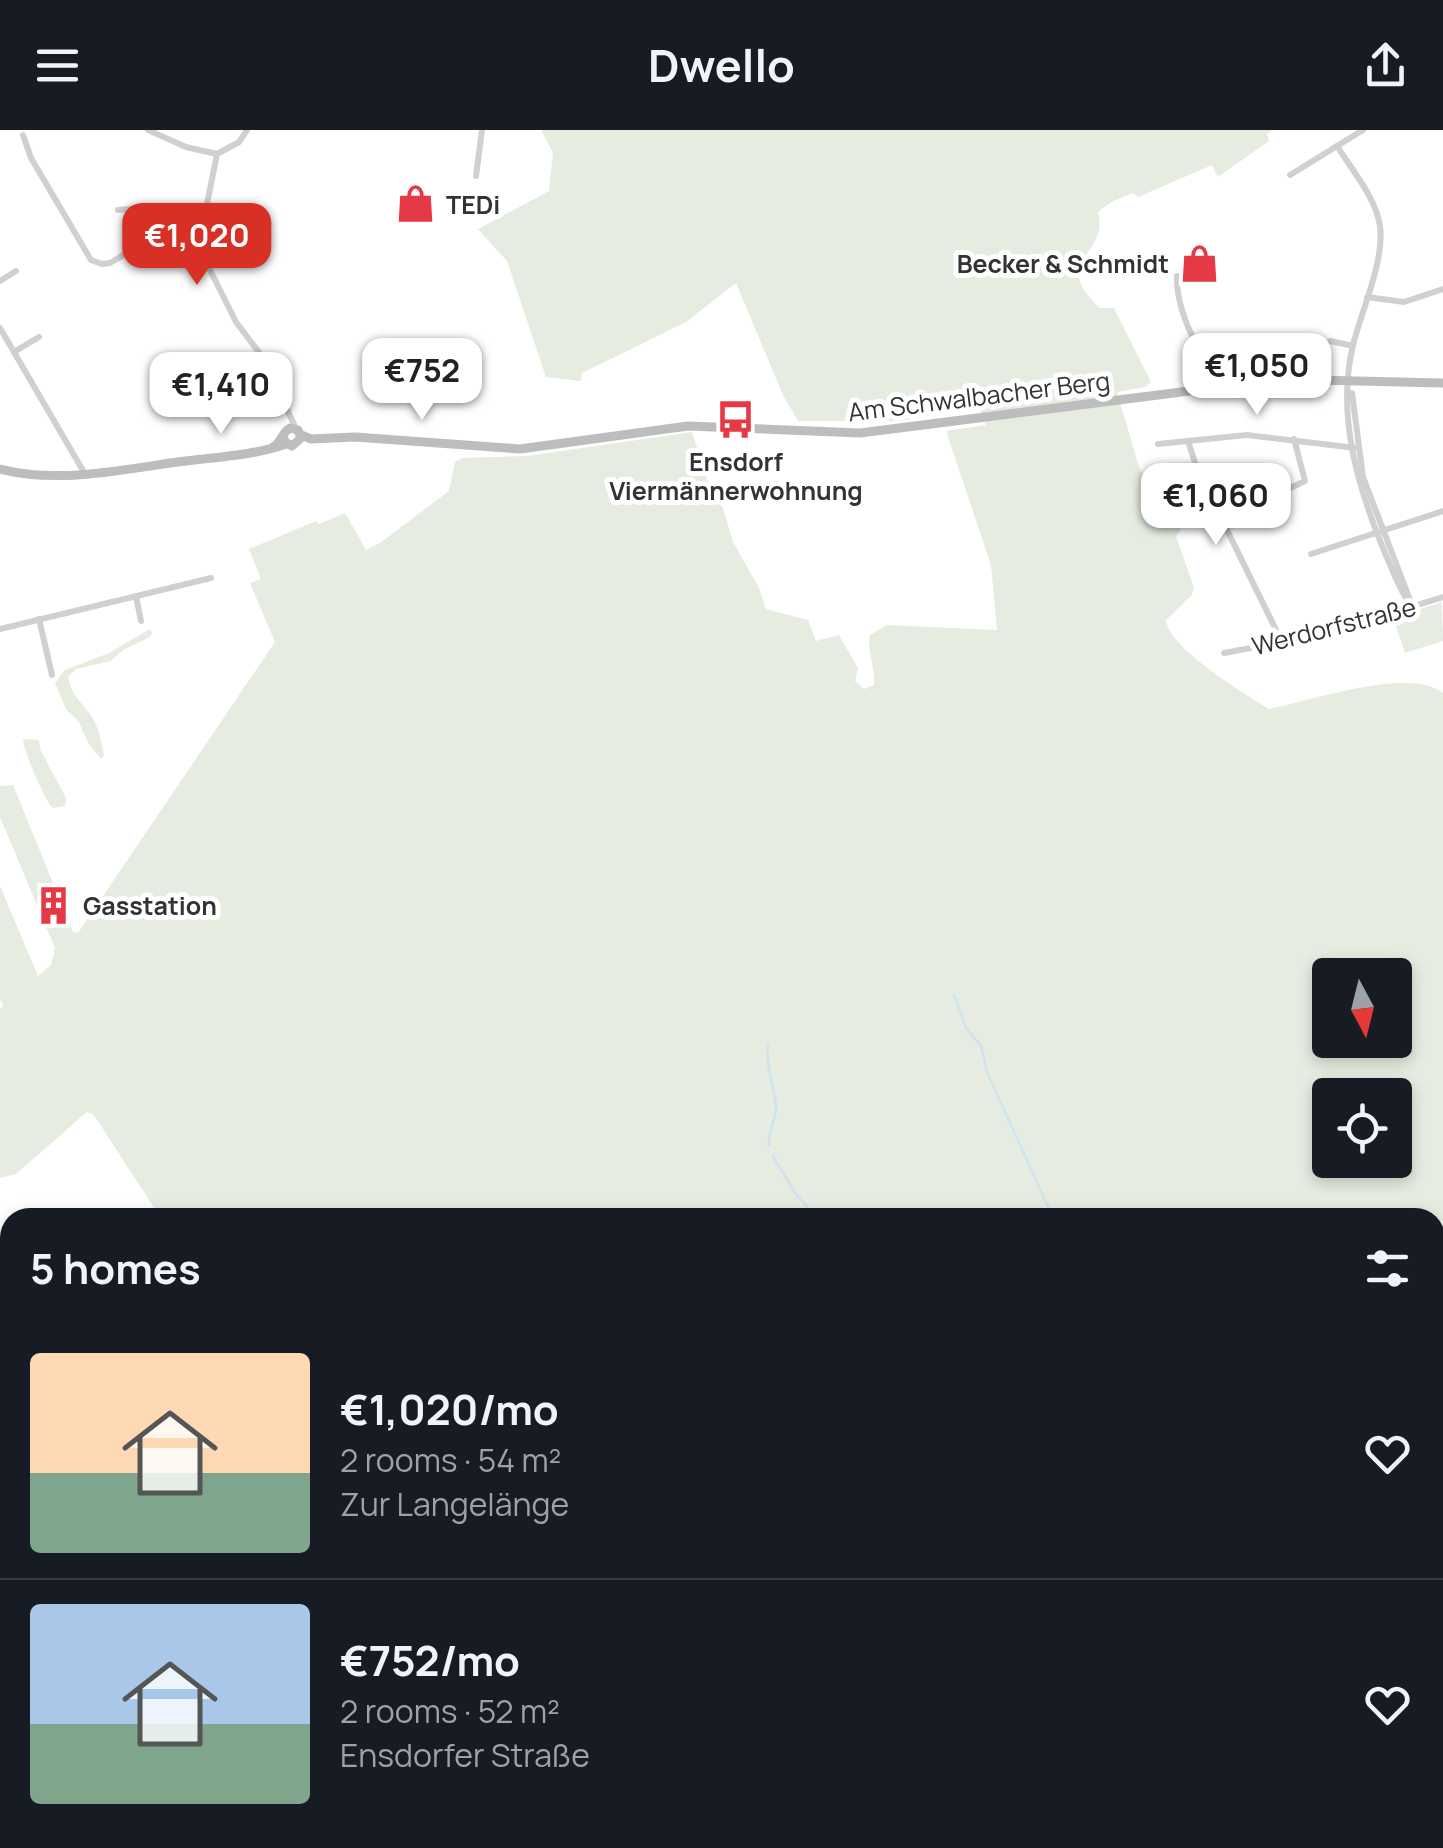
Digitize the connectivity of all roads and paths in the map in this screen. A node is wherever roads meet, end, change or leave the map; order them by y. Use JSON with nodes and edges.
{"nodes":[{"id":1,"x":148,"y":130,"type":"edge"},
{"id":2,"x":246,"y":130,"type":"edge"},
{"id":3,"x":482,"y":130,"type":"edge"},
{"id":4,"x":1364,"y":130,"type":"edge"},
{"id":5,"x":23,"y":134,"type":"dead end"},
{"id":6,"x":1338,"y":146,"type":"junction"},
{"id":7,"x":217,"y":154,"type":"junction"},
{"id":8,"x":1290,"y":175,"type":"dead end"},
{"id":9,"x":476,"y":176,"type":"dead end"},
{"id":10,"x":118,"y":210,"type":"dead end"},
{"id":11,"x":168,"y":224,"type":"junction"},
{"id":12,"x":201,"y":234,"type":"junction"},
{"id":13,"x":16,"y":271,"type":"dead end"},
{"id":14,"x":1177,"y":276,"type":"dead end"},
{"id":15,"x":0,"y":280,"type":"edge"},
{"id":16,"x":1443,"y":289,"type":"edge"},
{"id":17,"x":1367,"y":297,"type":"junction"},
{"id":18,"x":0,"y":328,"type":"edge"},
{"id":19,"x":39,"y":337,"type":"dead end"},
{"id":20,"x":1353,"y":346,"type":"junction"},
{"id":21,"x":14,"y":352,"type":"junction"},
{"id":22,"x":1350,"y":382,"type":"junction"},
{"id":23,"x":1443,"y":382,"type":"edge"},
{"id":24,"x":292,"y":436,"type":"junction"},
{"id":25,"x":1294,"y":439,"type":"junction"},
{"id":26,"x":1188,"y":441,"type":"junction"},
{"id":27,"x":1158,"y":444,"type":"dead end"},
{"id":28,"x":1354,"y":448,"type":"junction"},
{"id":29,"x":0,"y":469,"type":"edge"},
{"id":30,"x":86,"y":474,"type":"junction"},
{"id":31,"x":1284,"y":492,"type":"dead end"},
{"id":32,"x":1443,"y":511,"type":"edge"},
{"id":33,"x":1380,"y":532,"type":"junction"},
{"id":34,"x":1311,"y":554,"type":"dead end"},
{"id":35,"x":211,"y":578,"type":"dead end"},
{"id":36,"x":136,"y":596,"type":"junction"},
{"id":37,"x":1443,"y":597,"type":"edge"},
{"id":38,"x":1412,"y":608,"type":"junction"},
{"id":39,"x":40,"y":619,"type":"junction"},
{"id":40,"x":142,"y":621,"type":"dead end"},
{"id":41,"x":0,"y":629,"type":"edge"},
{"id":42,"x":1282,"y":642,"type":"junction"},
{"id":43,"x":1224,"y":653,"type":"dead end"},
{"id":44,"x":52,"y":674,"type":"dead end"}],
"edges":[{"from":1,"to":7,"type":"street"},
{"from":2,"to":7,"type":"street"},
{"from":3,"to":9,"type":"street"},
{"from":4,"to":6,"type":"street"},
{"from":5,"to":11,"type":"street"},
{"from":6,"to":8,"type":"street"},
{"from":6,"to":17,"type":"street"},
{"from":7,"to":12,"type":"street"},
{"from":10,"to":11,"type":"street"},
{"from":11,"to":12,"type":"street"},
{"from":12,"to":24,"type":"street"},
{"from":13,"to":15,"type":"street"},
{"from":14,"to":20,"type":"street"},
{"from":16,"to":17,"type":"street"},
{"from":17,"to":20,"type":"street"},
{"from":18,"to":21,"type":"street"},
{"from":19,"to":21,"type":"street"},
{"from":20,"to":22,"type":"street"},
{"from":21,"to":30,"type":"street"},
{"from":22,"to":23,"type":"main road","name":"Am Schwalbacher Berg"},
{"from":22,"to":24,"type":"main road","name":"Am Schwalbacher Berg"},
{"from":22,"to":28,"type":"street"},
{"from":24,"to":30,"type":"main road"},
{"from":25,"to":26,"type":"street"},
{"from":25,"to":28,"type":"street"},
{"from":25,"to":31,"type":"street"},
{"from":26,"to":27,"type":"street"},
{"from":26,"to":42,"type":"street"},
{"from":28,"to":33,"type":"street"},
{"from":29,"to":30,"type":"main road"},
{"from":32,"to":33,"type":"street"},
{"from":33,"to":34,"type":"street"},
{"from":33,"to":38,"type":"street"},
{"from":35,"to":36,"type":"street"},
{"from":36,"to":39,"type":"street"},
{"from":36,"to":40,"type":"street"},
{"from":37,"to":38,"type":"street","name":"Werdorfstraße"},
{"from":38,"to":42,"type":"street","name":"Werdorfstraße"},
{"from":39,"to":41,"type":"street"},
{"from":39,"to":44,"type":"street"},
{"from":42,"to":43,"type":"street","name":"Werdorfstraße"}]}
